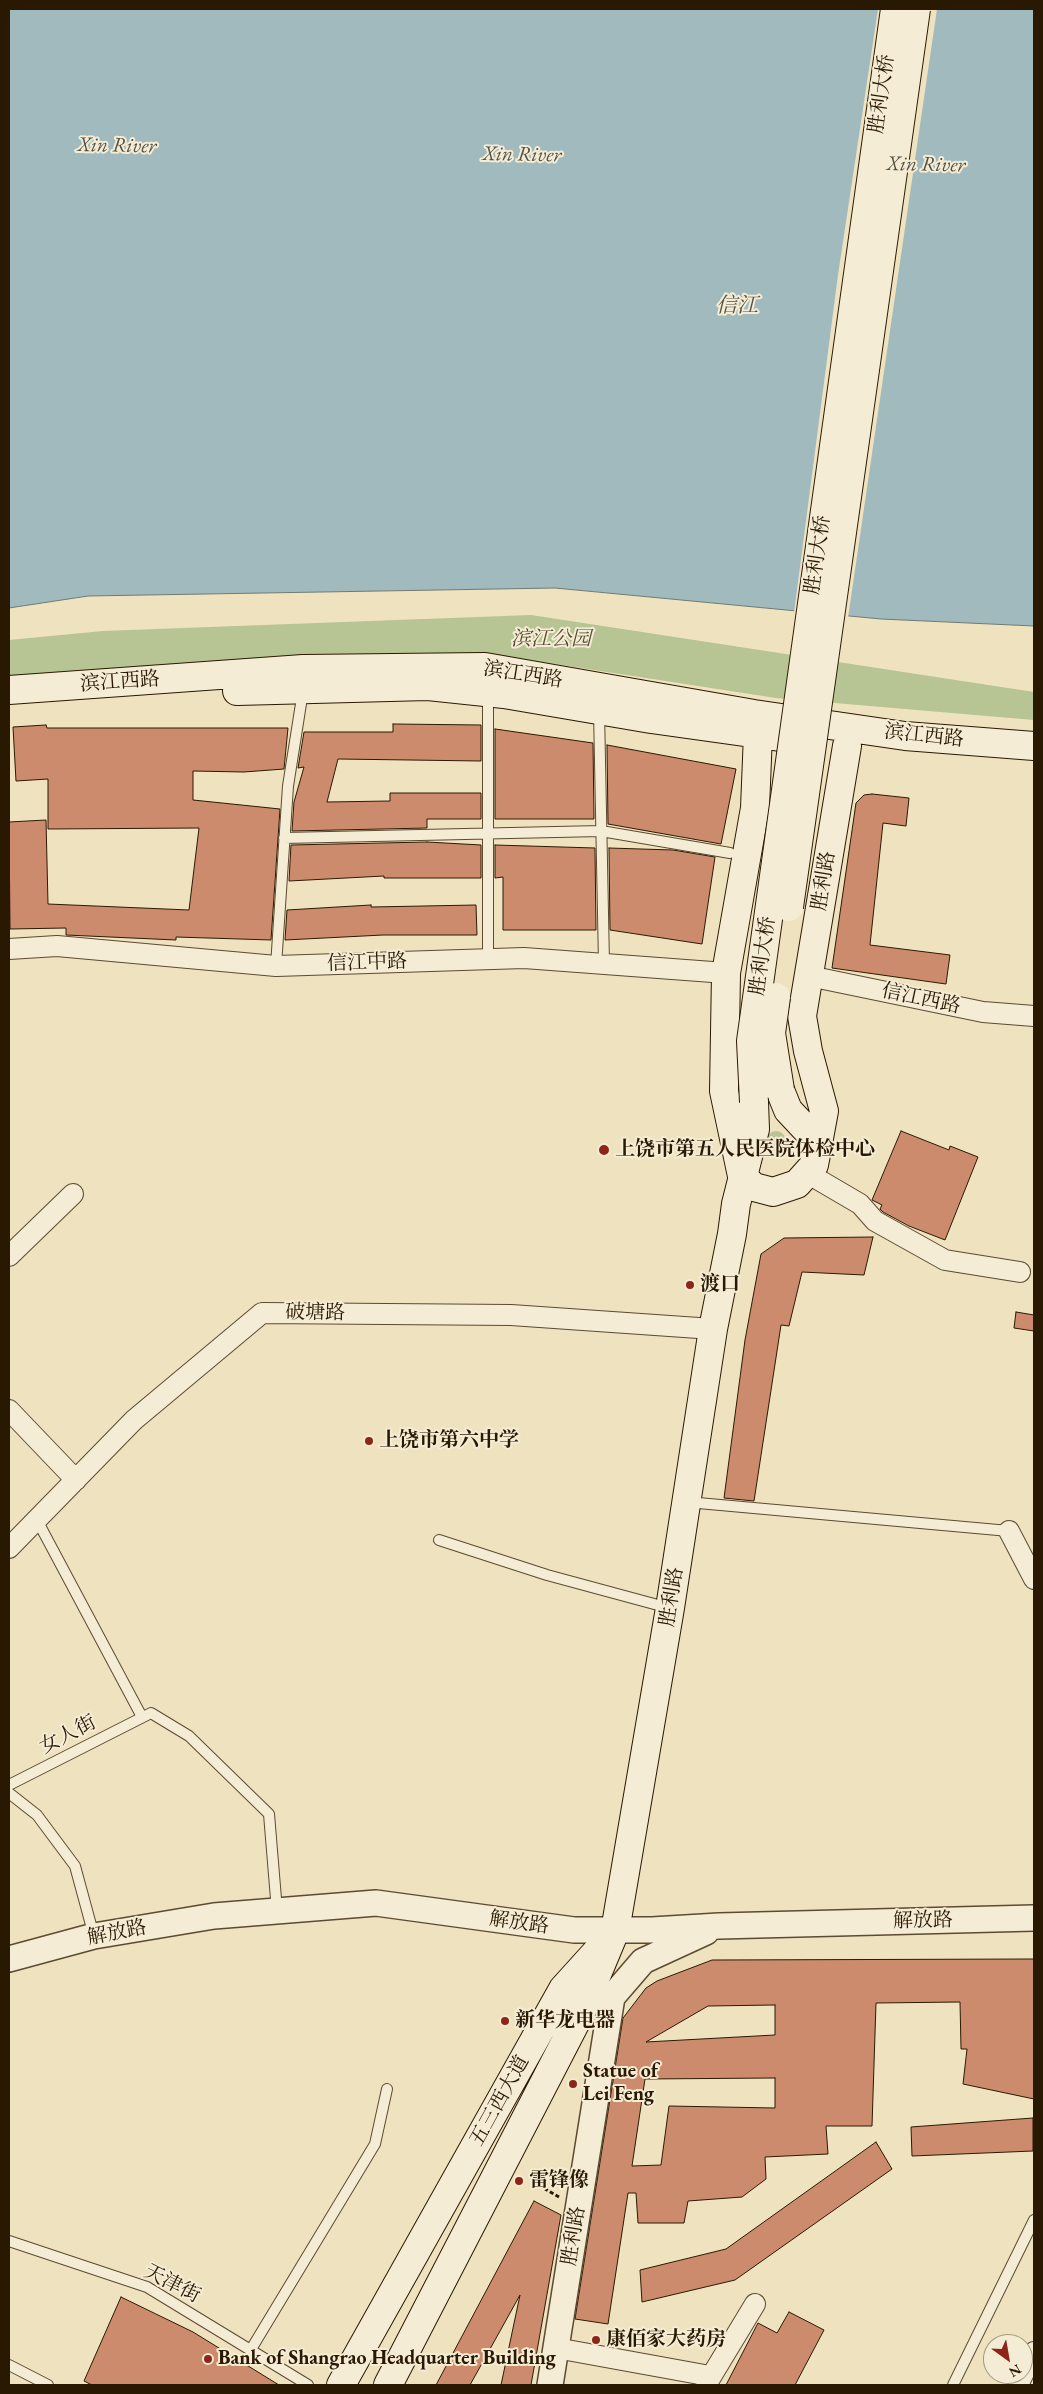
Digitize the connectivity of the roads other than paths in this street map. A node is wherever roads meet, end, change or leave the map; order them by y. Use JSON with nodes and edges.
{"nodes":[{"id":1,"x":895,"y":9,"type":"edge"},
{"id":2,"x":916,"y":9,"type":"edge"},
{"id":3,"x":303,"y":689,"type":"junction"},
{"id":4,"x":9,"y":690,"type":"edge"},
{"id":5,"x":488,"y":692,"type":"junction"},
{"id":6,"x":9,"y":704,"type":"edge"},
{"id":7,"x":599,"y":710,"type":"junction"},
{"id":8,"x":758,"y":734,"type":"junction"},
{"id":9,"x":847,"y":746,"type":"junction"},
{"id":10,"x":1034,"y":746,"type":"edge"},
{"id":11,"x":1034,"y":762,"type":"edge"},
{"id":12,"x":830,"y":820,"type":"junction"},
{"id":13,"x":756,"y":822,"type":"junction"},
{"id":14,"x":601,"y":831,"type":"junction"},
{"id":15,"x":488,"y":834,"type":"junction"},
{"id":16,"x":284,"y":838,"type":"junction"},
{"id":17,"x":730,"y":853,"type":"dead end"},
{"id":18,"x":9,"y":949,"type":"edge"},
{"id":19,"x":488,"y":960,"type":"junction"},
{"id":20,"x":604,"y":964,"type":"junction"},
{"id":21,"x":276,"y":966,"type":"junction"},
{"id":22,"x":726,"y":973,"type":"junction"},
{"id":23,"x":809,"y":976,"type":"junction"},
{"id":24,"x":1034,"y":1016,"type":"edge"},
{"id":25,"x":817,"y":1141,"type":"junction"},
{"id":26,"x":807,"y":1173,"type":"junction"},
{"id":27,"x":742,"y":1176,"type":"junction"},
{"id":28,"x":773,"y":1192,"type":"junction"},
{"id":29,"x":73,"y":1194,"type":"dead end"},
{"id":30,"x":9,"y":1256,"type":"edge"},
{"id":31,"x":727,"y":1262,"type":"junction"},
{"id":32,"x":1020,"y":1272,"type":"dead end"},
{"id":33,"x":713,"y":1329,"type":"junction"},
{"id":34,"x":9,"y":1410,"type":"edge"},
{"id":35,"x":76,"y":1480,"type":"junction"},
{"id":36,"x":687,"y":1502,"type":"junction"},
{"id":37,"x":37,"y":1520,"type":"junction"},
{"id":38,"x":1009,"y":1531,"type":"joint"},
{"id":39,"x":439,"y":1540,"type":"dead end"},
{"id":40,"x":9,"y":1548,"type":"edge"},
{"id":41,"x":1034,"y":1579,"type":"edge"},
{"id":42,"x":670,"y":1608,"type":"junction"},
{"id":43,"x":142,"y":1718,"type":"junction"},
{"id":44,"x":9,"y":1785,"type":"edge"},
{"id":45,"x":9,"y":1793,"type":"edge"},
{"id":46,"x":278,"y":1911,"type":"junction"},
{"id":47,"x":1034,"y":1918,"type":"edge"},
{"id":48,"x":719,"y":1926,"type":"junction"},
{"id":49,"x":615,"y":1931,"type":"junction"},
{"id":50,"x":94,"y":1936,"type":"junction"},
{"id":51,"x":9,"y":1958,"type":"edge"},
{"id":52,"x":387,"y":2089,"type":"dead end"},
{"id":53,"x":1034,"y":2220,"type":"edge"},
{"id":54,"x":9,"y":2241,"type":"edge"},
{"id":55,"x":755,"y":2304,"type":"dead end"},
{"id":56,"x":556,"y":2348,"type":"junction"},
{"id":57,"x":250,"y":2351,"type":"junction"},
{"id":58,"x":1034,"y":2352,"type":"edge"},
{"id":59,"x":9,"y":2365,"type":"edge"},
{"id":60,"x":708,"y":2380,"type":"edge"},
{"id":61,"x":48,"y":2385,"type":"edge"},
{"id":62,"x":308,"y":2385,"type":"edge"},
{"id":63,"x":341,"y":2385,"type":"edge"},
{"id":64,"x":388,"y":2385,"type":"edge"},
{"id":65,"x":550,"y":2385,"type":"edge"},
{"id":66,"x":953,"y":2385,"type":"edge"},
{"id":67,"x":1018,"y":2385,"type":"edge"}],
"edges":[{"from":1,"to":27,"type":"main road","name":"胜利大桥","bridge":true},
{"from":2,"to":25,"type":"main road","name":"胜利大桥","bridge":true},
{"from":3,"to":5,"type":"main road","name":"滨江西路"},
{"from":3,"to":6,"type":"main road","name":"滨江西路"},
{"from":3,"to":16,"type":"lane"},
{"from":4,"to":10,"type":"main road","name":"滨江西路"},
{"from":5,"to":7,"type":"main road","name":"滨江西路"},
{"from":5,"to":15,"type":"lane"},
{"from":7,"to":8,"type":"main road","name":"滨江西路"},
{"from":7,"to":14,"type":"lane"},
{"from":8,"to":9,"type":"main road","name":"滨江西路"},
{"from":8,"to":13,"type":"main road"},
{"from":9,"to":11,"type":"main road","name":"滨江西路"},
{"from":9,"to":12,"type":"main road","name":"胜利路"},
{"from":12,"to":13,"type":"main road"},
{"from":12,"to":23,"type":"main road","name":"胜利路"},
{"from":13,"to":22,"type":"main road"},
{"from":14,"to":15,"type":"lane"},
{"from":14,"to":17,"type":"lane"},
{"from":14,"to":20,"type":"lane"},
{"from":15,"to":16,"type":"lane"},
{"from":15,"to":19,"type":"lane"},
{"from":16,"to":21,"type":"lane"},
{"from":18,"to":21,"type":"street","name":"信江中路"},
{"from":19,"to":20,"type":"street","name":"信江中路"},
{"from":19,"to":21,"type":"street","name":"信江中路"},
{"from":20,"to":22,"type":"street","name":"信江中路"},
{"from":22,"to":27,"type":"main road"},
{"from":23,"to":24,"type":"street","name":"信江西路"},
{"from":23,"to":25,"type":"main road","name":"胜利路"},
{"from":25,"to":26,"type":"main road","name":"胜利路"},
{"from":26,"to":28,"type":"main road"},
{"from":26,"to":32,"type":"street"},
{"from":27,"to":28,"type":"main road"},
{"from":27,"to":31,"type":"main road","name":"胜利大桥"},
{"from":28,"to":31,"type":"main road"},
{"from":29,"to":30,"type":"street"},
{"from":31,"to":33,"type":"main road","name":"胜利路"},
{"from":33,"to":35,"type":"street","name":"破塘路"},
{"from":33,"to":36,"type":"main road","name":"胜利路"},
{"from":34,"to":35,"type":"street"},
{"from":35,"to":37,"type":"street","name":"破塘路"},
{"from":36,"to":38,"type":"lane"},
{"from":36,"to":42,"type":"main road","name":"胜利路"},
{"from":37,"to":40,"type":"street","name":"破塘路"},
{"from":37,"to":43,"type":"lane"},
{"from":38,"to":41,"type":"street"},
{"from":39,"to":42,"type":"lane"},
{"from":42,"to":49,"type":"main road","name":"胜利路"},
{"from":43,"to":44,"type":"lane","name":"女人街"},
{"from":43,"to":46,"type":"lane"},
{"from":45,"to":50,"type":"lane"},
{"from":46,"to":49,"type":"street","name":"解放路"},
{"from":46,"to":50,"type":"street","name":"解放路"},
{"from":47,"to":48,"type":"street","name":"解放路"},
{"from":48,"to":49,"type":"street","name":"解放路"},
{"from":48,"to":56,"type":"street","name":"胜利路"},
{"from":49,"to":63,"type":"main road","name":"五三西大道"},
{"from":49,"to":64,"type":"main road","name":"五三西大道"},
{"from":50,"to":51,"type":"street","name":"解放路"},
{"from":52,"to":57,"type":"lane"},
{"from":53,"to":66,"type":"lane"},
{"from":54,"to":57,"type":"lane","name":"天津街"},
{"from":55,"to":60,"type":"street"},
{"from":56,"to":60,"type":"street"},
{"from":56,"to":65,"type":"street","name":"胜利路"},
{"from":57,"to":62,"type":"lane","name":"天津街"},
{"from":58,"to":67,"type":"street"},
{"from":59,"to":61,"type":"lane"}]}
